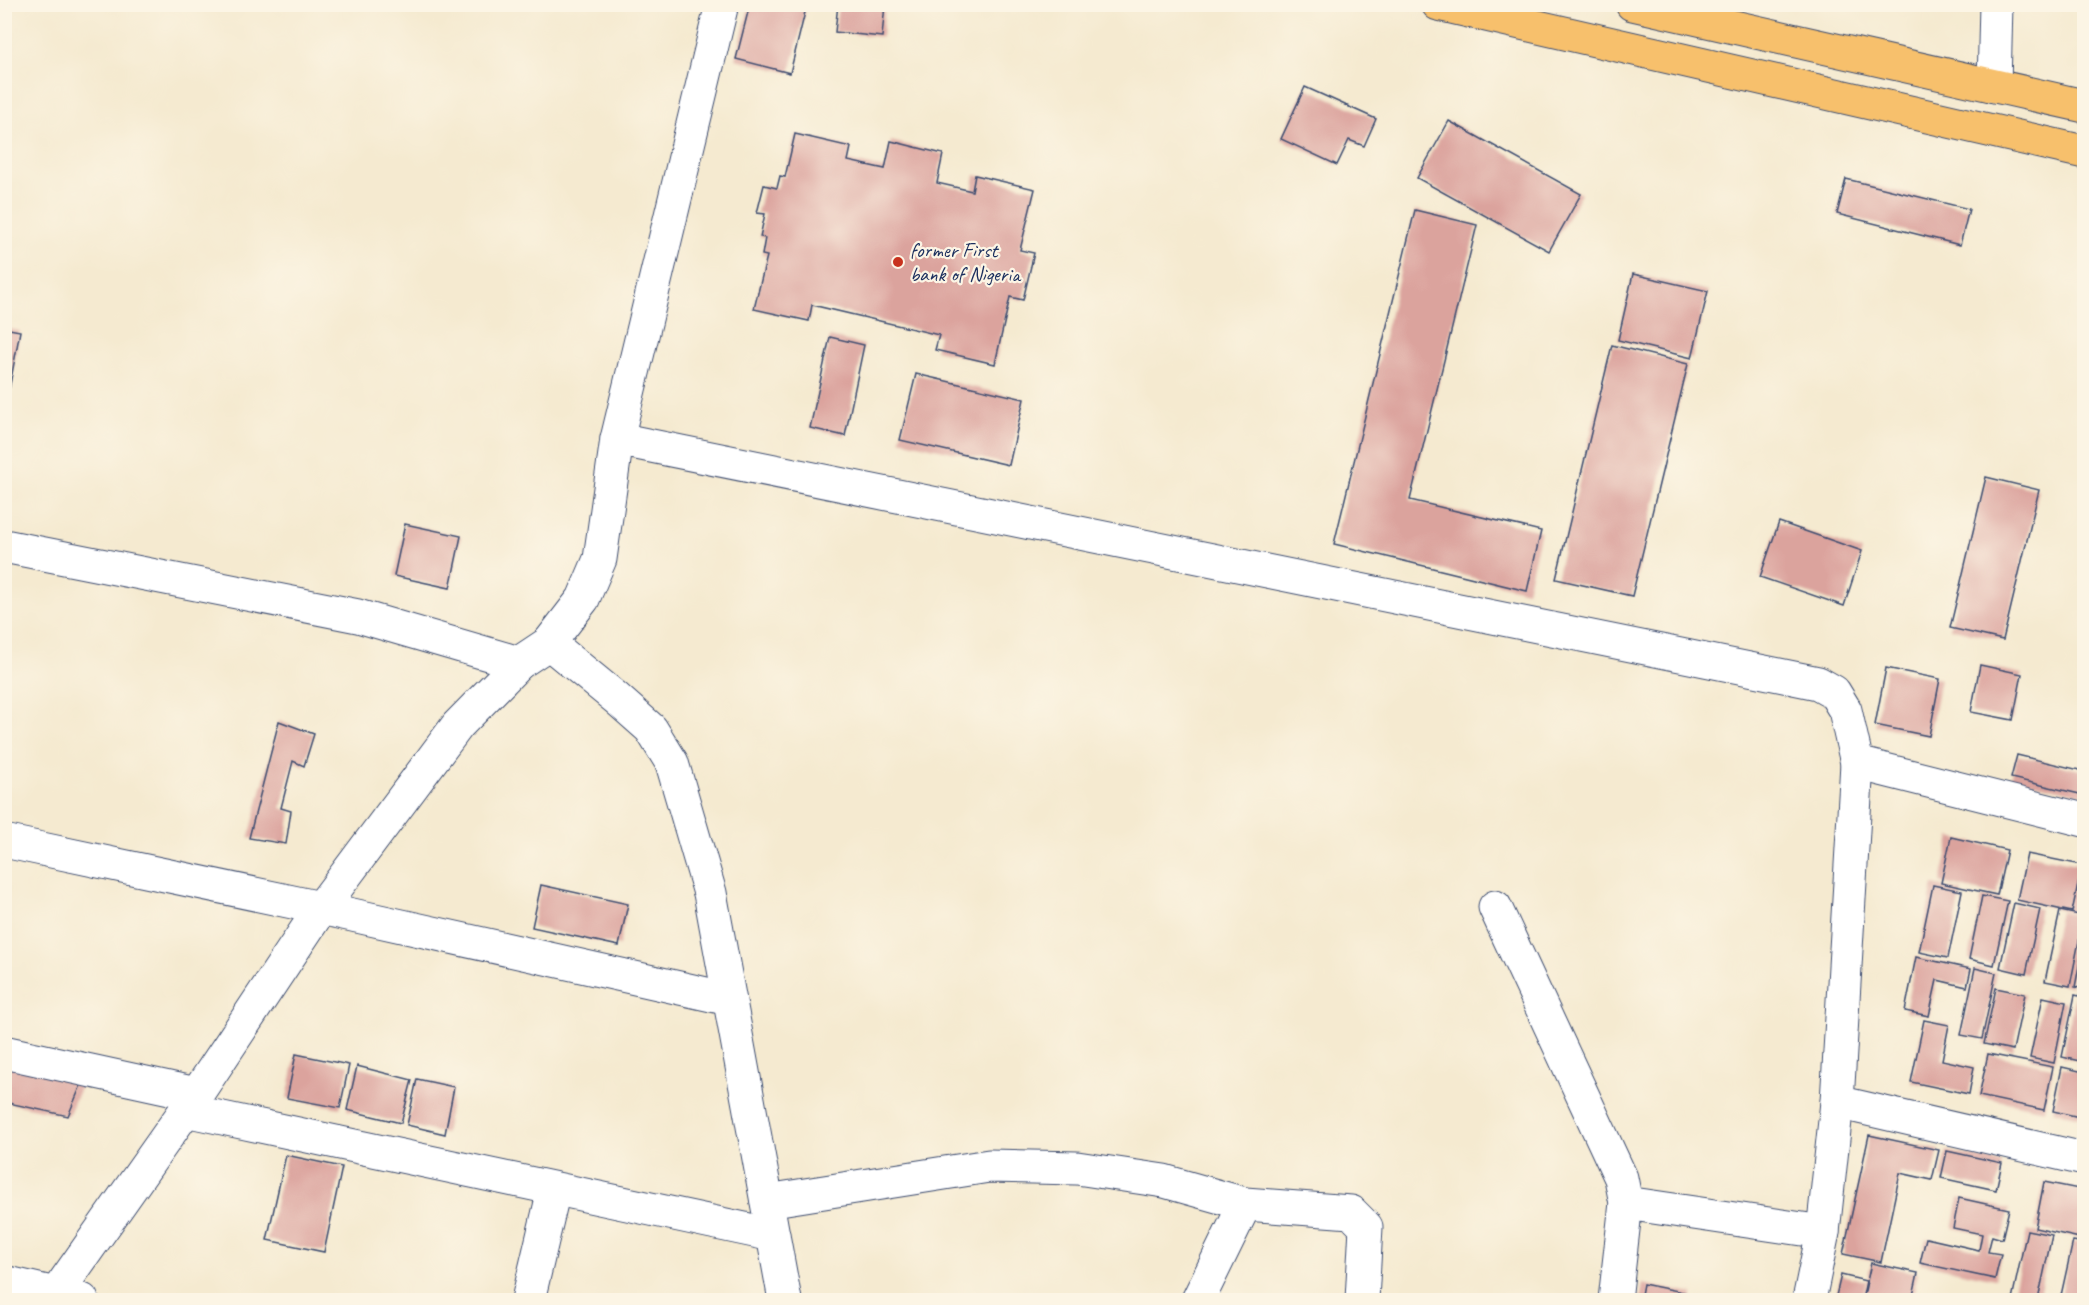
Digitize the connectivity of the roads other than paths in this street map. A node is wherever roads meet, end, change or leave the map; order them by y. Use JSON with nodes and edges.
{"nodes":[{"id":1,"x":722,"y":4,"type":"edge"},
{"id":2,"x":1438,"y":4,"type":"edge"},
{"id":3,"x":1632,"y":4,"type":"edge"},
{"id":4,"x":1996,"y":4,"type":"edge"},
{"id":5,"x":1994,"y":86,"type":"junction"},
{"id":6,"x":2085,"y":106,"type":"edge"},
{"id":7,"x":2085,"y":152,"type":"edge"},
{"id":8,"x":617,"y":438,"type":"junction"},
{"id":9,"x":4,"y":546,"type":"edge"},
{"id":10,"x":549,"y":643,"type":"junction"},
{"id":11,"x":519,"y":663,"type":"junction"},
{"id":12,"x":1857,"y":763,"type":"junction"},
{"id":13,"x":2085,"y":820,"type":"edge"},
{"id":14,"x":4,"y":842,"type":"edge"},
{"id":15,"x":1495,"y":907,"type":"dead end"},
{"id":16,"x":321,"y":908,"type":"junction"},
{"id":17,"x":729,"y":999,"type":"junction"},
{"id":18,"x":4,"y":1052,"type":"edge"},
{"id":19,"x":191,"y":1102,"type":"junction"},
{"id":20,"x":1837,"y":1102,"type":"junction"},
{"id":21,"x":2085,"y":1159,"type":"edge"},
{"id":22,"x":554,"y":1190,"type":"junction"},
{"id":23,"x":767,"y":1201,"type":"junction"},
{"id":24,"x":1626,"y":1203,"type":"junction"},
{"id":25,"x":1245,"y":1204,"type":"junction"},
{"id":26,"x":1823,"y":1232,"type":"junction"},
{"id":27,"x":773,"y":1235,"type":"junction"},
{"id":28,"x":4,"y":1282,"type":"edge"},
{"id":29,"x":69,"y":1297,"type":"edge"},
{"id":30,"x":528,"y":1300,"type":"edge"},
{"id":31,"x":784,"y":1300,"type":"edge"},
{"id":32,"x":1198,"y":1300,"type":"edge"},
{"id":33,"x":1362,"y":1300,"type":"edge"},
{"id":34,"x":1615,"y":1300,"type":"edge"},
{"id":35,"x":1809,"y":1300,"type":"edge"}],
"edges":[{"from":1,"to":8,"type":"street"},
{"from":2,"to":7,"type":"main road"},
{"from":3,"to":5,"type":"main road"},
{"from":4,"to":5,"type":"street"},
{"from":5,"to":6,"type":"main road"},
{"from":8,"to":10,"type":"street"},
{"from":8,"to":12,"type":"street"},
{"from":9,"to":11,"type":"street"},
{"from":10,"to":11,"type":"street"},
{"from":10,"to":17,"type":"street"},
{"from":11,"to":16,"type":"street"},
{"from":12,"to":13,"type":"street"},
{"from":12,"to":20,"type":"street"},
{"from":14,"to":16,"type":"street"},
{"from":15,"to":24,"type":"street"},
{"from":16,"to":17,"type":"street"},
{"from":16,"to":19,"type":"street"},
{"from":17,"to":23,"type":"street"},
{"from":18,"to":19,"type":"street"},
{"from":19,"to":22,"type":"street"},
{"from":19,"to":29,"type":"street"},
{"from":20,"to":21,"type":"street"},
{"from":20,"to":26,"type":"street"},
{"from":22,"to":27,"type":"street"},
{"from":22,"to":30,"type":"street"},
{"from":23,"to":25,"type":"street"},
{"from":23,"to":27,"type":"street"},
{"from":24,"to":26,"type":"street"},
{"from":24,"to":34,"type":"street"},
{"from":25,"to":32,"type":"street"},
{"from":25,"to":33,"type":"street"},
{"from":26,"to":35,"type":"street"},
{"from":27,"to":31,"type":"street"},
{"from":28,"to":29,"type":"street"}]}
